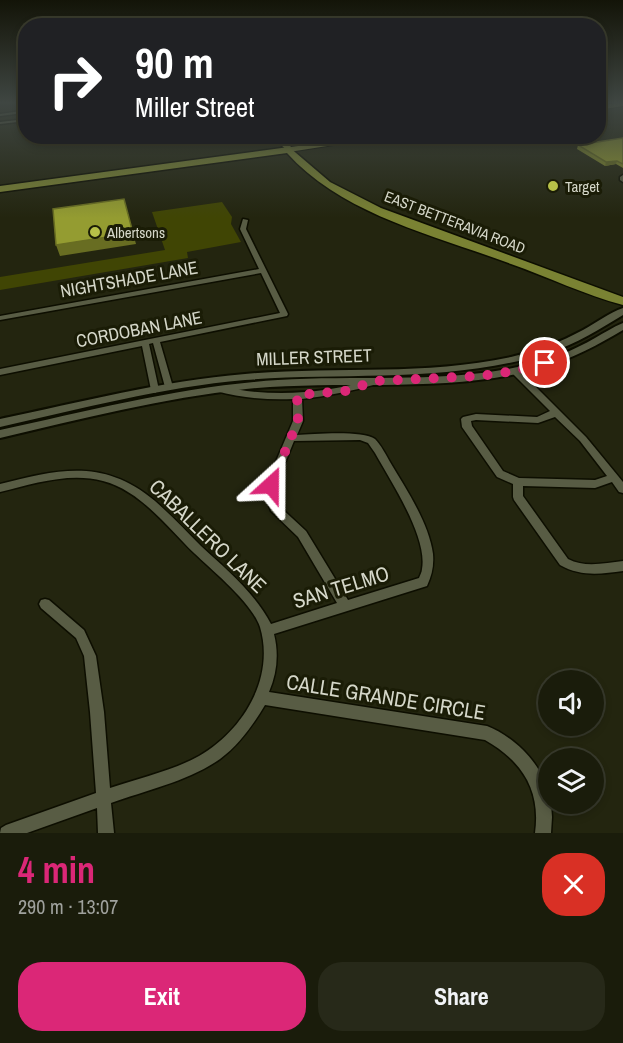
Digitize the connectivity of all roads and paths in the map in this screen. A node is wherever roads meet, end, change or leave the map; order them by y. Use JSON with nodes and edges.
{"nodes":[{"id":1,"x":292,"y":145,"type":"edge"},
{"id":2,"x":55,"y":178,"type":"junction"},
{"id":3,"x":0,"y":183,"type":"edge"},
{"id":4,"x":0,"y":189,"type":"edge"},
{"id":5,"x":245,"y":220,"type":"dead end"},
{"id":6,"x":470,"y":240,"type":"junction"},
{"id":7,"x":263,"y":270,"type":"junction"},
{"id":8,"x":623,"y":291,"type":"edge"},
{"id":9,"x":623,"y":302,"type":"edge"},
{"id":10,"x":623,"y":311,"type":"edge"},
{"id":11,"x":0,"y":318,"type":"edge"},
{"id":12,"x":623,"y":326,"type":"edge"},
{"id":13,"x":156,"y":341,"type":"junction"},
{"id":14,"x":568,"y":342,"type":"junction"},
{"id":15,"x":144,"y":343,"type":"junction"},
{"id":16,"x":515,"y":371,"type":"junction"},
{"id":17,"x":0,"y":372,"type":"edge"},
{"id":18,"x":376,"y":381,"type":"junction"},
{"id":19,"x":169,"y":387,"type":"junction"},
{"id":20,"x":219,"y":389,"type":"junction"},
{"id":21,"x":155,"y":390,"type":"junction"},
{"id":22,"x":297,"y":395,"type":"junction"},
{"id":23,"x":555,"y":413,"type":"junction"},
{"id":24,"x":0,"y":423,"type":"edge"},
{"id":25,"x":0,"y":434,"type":"edge"},
{"id":26,"x":293,"y":438,"type":"junction"},
{"id":27,"x":614,"y":478,"type":"junction"},
{"id":28,"x":518,"y":482,"type":"junction"},
{"id":29,"x":0,"y":488,"type":"edge"},
{"id":30,"x":623,"y":489,"type":"edge"},
{"id":31,"x":623,"y":566,"type":"edge"},
{"id":32,"x":45,"y":604,"type":"dead end"},
{"id":33,"x":345,"y":605,"type":"junction"},
{"id":34,"x":266,"y":631,"type":"junction"},
{"id":35,"x":263,"y":698,"type":"junction"},
{"id":36,"x":102,"y":798,"type":"junction"},
{"id":37,"x":6,"y":833,"type":"edge"},
{"id":38,"x":106,"y":833,"type":"edge"},
{"id":39,"x":543,"y":833,"type":"edge"}],
"edges":[{"from":1,"to":2,"type":"highway"},
{"from":1,"to":6,"type":"highway","name":"EAST BETTERAVIA ROAD"},
{"from":2,"to":3,"type":"highway"},
{"from":2,"to":4,"type":"highway"},
{"from":5,"to":7,"type":"street"},
{"from":6,"to":8,"type":"highway","name":"EAST BETTERAVIA ROAD"},
{"from":6,"to":9,"type":"highway","name":"EAST BETTERAVIA ROAD"},
{"from":7,"to":11,"type":"street","name":"NIGHTSHADE LANE"},
{"from":7,"to":13,"type":"street","name":"CORDOBAN LANE"},
{"from":10,"to":14,"type":"street","name":"MILLER STREET"},
{"from":12,"to":16,"type":"street","name":"MILLER STREET"},
{"from":13,"to":15,"type":"street","name":"CORDOBAN LANE"},
{"from":13,"to":19,"type":"street"},
{"from":14,"to":16,"type":"street"},
{"from":14,"to":19,"type":"street","name":"MILLER STREET"},
{"from":15,"to":17,"type":"street","name":"CORDOBAN LANE"},
{"from":15,"to":21,"type":"street"},
{"from":16,"to":18,"type":"street","name":"MILLER STREET"},
{"from":16,"to":23,"type":"street"},
{"from":18,"to":20,"type":"street","name":"MILLER STREET"},
{"from":18,"to":22,"type":"street","name":"MILLER STREET"},
{"from":19,"to":21,"type":"street","name":"MILLER STREET"},
{"from":20,"to":22,"type":"street","name":"MILLER STREET"},
{"from":20,"to":25,"type":"street","name":"MILLER STREET"},
{"from":21,"to":24,"type":"street","name":"MILLER STREET"},
{"from":22,"to":26,"type":"street"},
{"from":23,"to":27,"type":"street"},
{"from":23,"to":28,"type":"street"},
{"from":26,"to":33,"type":"street"},
{"from":26,"to":33,"type":"street","name":"SAN TELMO"},
{"from":27,"to":28,"type":"street"},
{"from":27,"to":30,"type":"street"},
{"from":28,"to":31,"type":"street"},
{"from":29,"to":34,"type":"street","name":"CABALLERO LANE"},
{"from":32,"to":36,"type":"street"},
{"from":33,"to":34,"type":"street","name":"SAN TELMO"},
{"from":34,"to":35,"type":"street","name":"CABALLERO LANE"},
{"from":35,"to":36,"type":"street","name":"CABALLERO LANE"},
{"from":35,"to":39,"type":"street","name":"CALLE GRANDE CIRCLE"},
{"from":36,"to":37,"type":"street","name":"CABALLERO LANE"},
{"from":36,"to":38,"type":"street"}]}
